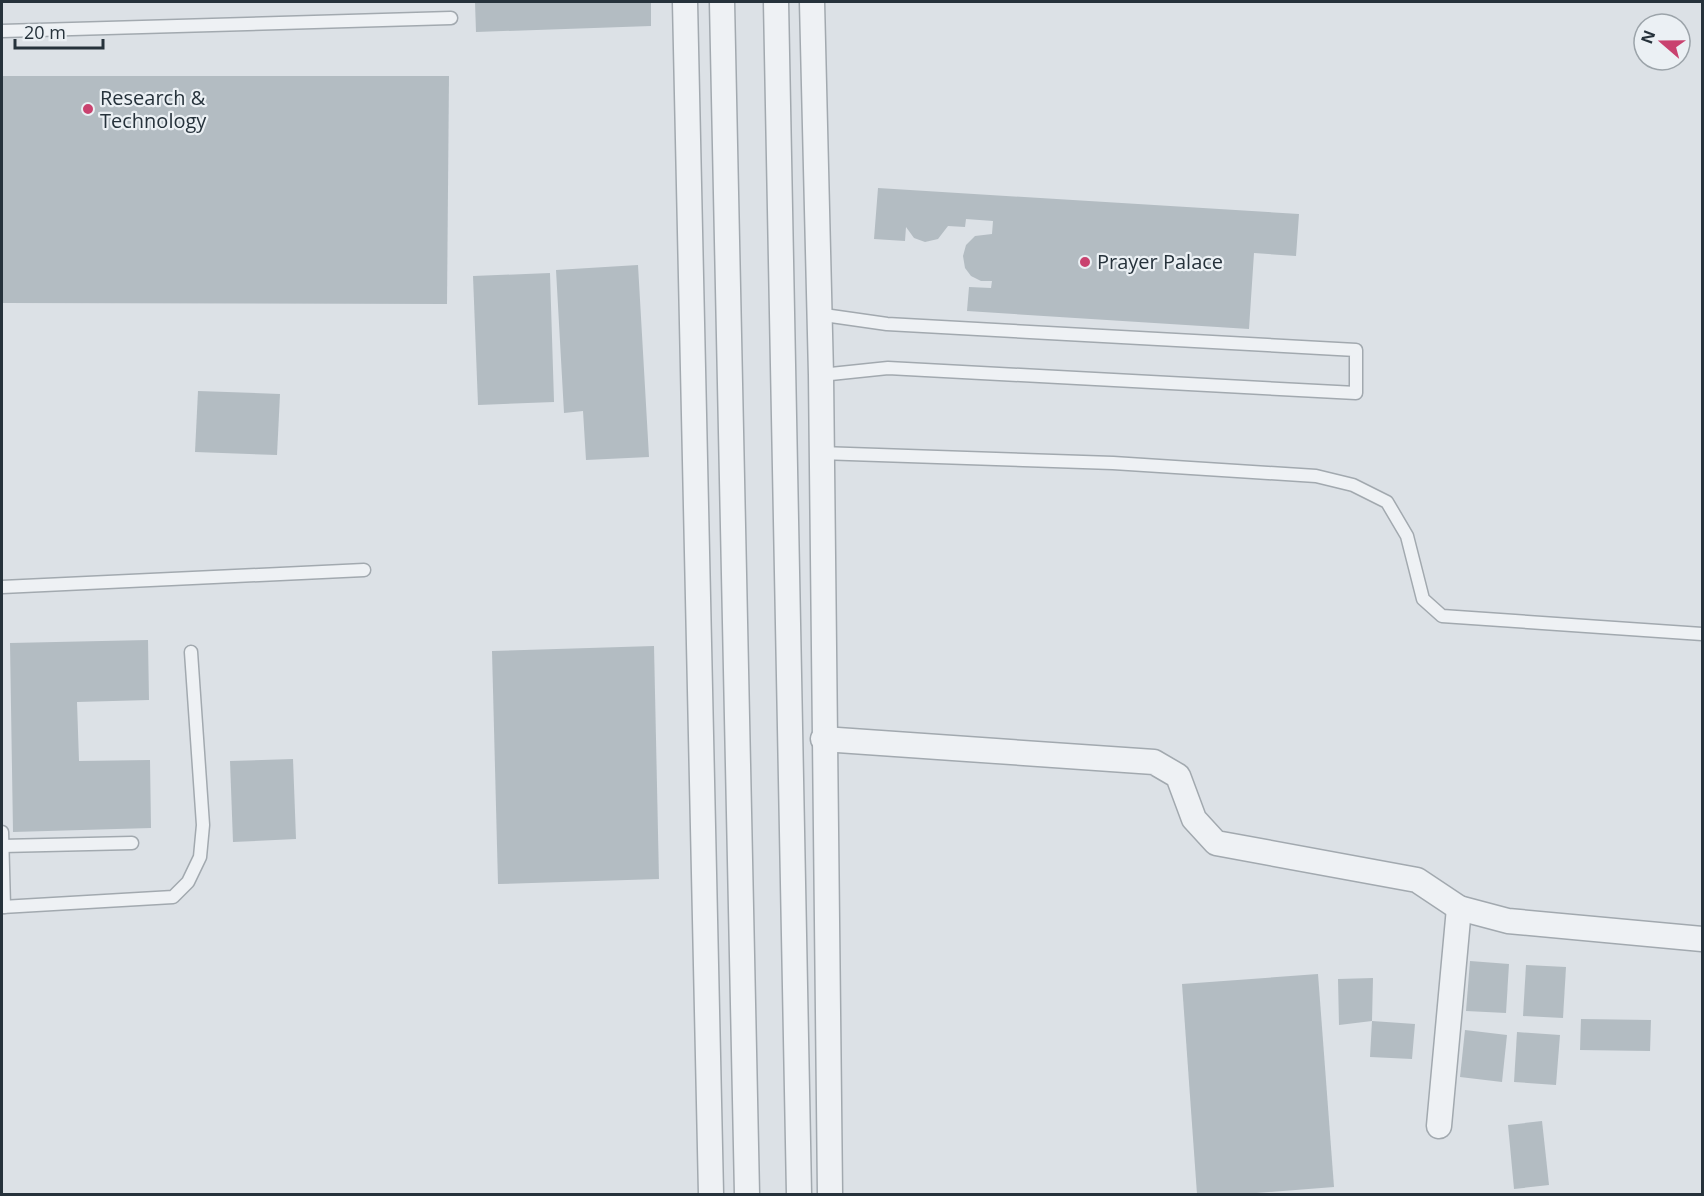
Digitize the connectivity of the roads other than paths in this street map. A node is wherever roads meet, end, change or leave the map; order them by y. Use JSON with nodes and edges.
{"nodes":[{"id":1,"x":685,"y":2,"type":"edge"},
{"id":2,"x":722,"y":2,"type":"edge"},
{"id":3,"x":776,"y":2,"type":"edge"},
{"id":4,"x":812,"y":2,"type":"edge"},
{"id":5,"x":451,"y":18,"type":"dead end"},
{"id":6,"x":2,"y":31,"type":"edge"},
{"id":7,"x":817,"y":314,"type":"junction"},
{"id":8,"x":820,"y":375,"type":"junction"},
{"id":9,"x":820,"y":453,"type":"junction"},
{"id":10,"x":364,"y":570,"type":"dead end"},
{"id":11,"x":2,"y":586,"type":"edge"},
{"id":12,"x":1702,"y":634,"type":"edge"},
{"id":13,"x":191,"y":652,"type":"dead end"},
{"id":14,"x":823,"y":739,"type":"junction"},
{"id":15,"x":2,"y":832,"type":"edge"},
{"id":16,"x":132,"y":843,"type":"dead end"},
{"id":17,"x":2,"y":846,"type":"edge"},
{"id":18,"x":3,"y":907,"type":"edge"},
{"id":19,"x":1459,"y":908,"type":"junction"},
{"id":20,"x":1702,"y":939,"type":"edge"},
{"id":21,"x":1439,"y":1126,"type":"dead end"},
{"id":22,"x":711,"y":1194,"type":"edge"},
{"id":23,"x":747,"y":1194,"type":"edge"},
{"id":24,"x":799,"y":1194,"type":"edge"},
{"id":25,"x":830,"y":1194,"type":"edge"}],
"edges":[{"from":1,"to":22,"type":"street"},
{"from":2,"to":23,"type":"street"},
{"from":3,"to":24,"type":"street"},
{"from":4,"to":7,"type":"street"},
{"from":5,"to":6,"type":"lane"},
{"from":7,"to":8,"type":"street"},
{"from":7,"to":8,"type":"lane"},
{"from":8,"to":9,"type":"street"},
{"from":9,"to":12,"type":"lane"},
{"from":9,"to":14,"type":"street"},
{"from":10,"to":11,"type":"lane"},
{"from":13,"to":18,"type":"lane"},
{"from":14,"to":19,"type":"street"},
{"from":14,"to":25,"type":"street"},
{"from":15,"to":17,"type":"lane"},
{"from":16,"to":17,"type":"lane"},
{"from":17,"to":18,"type":"lane"},
{"from":19,"to":20,"type":"street"},
{"from":19,"to":21,"type":"street"}]}
